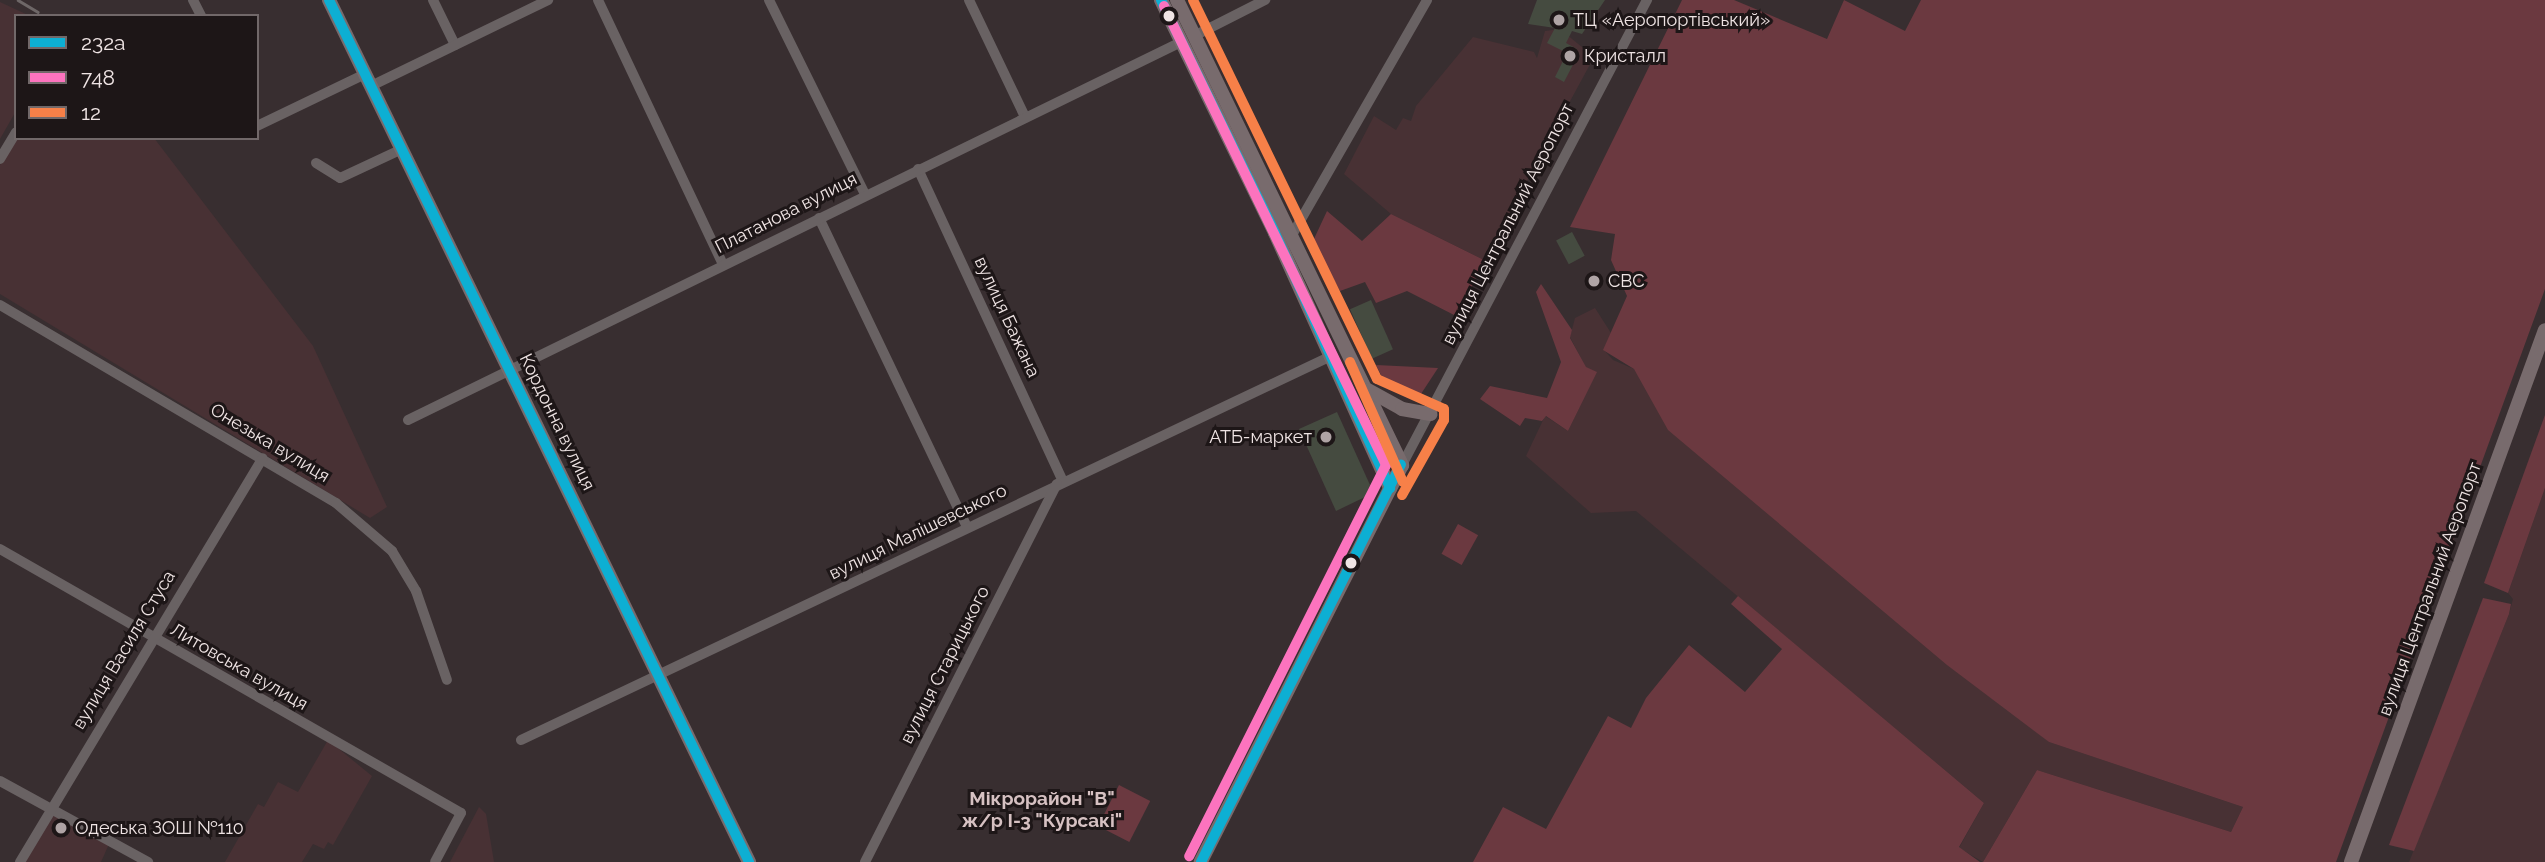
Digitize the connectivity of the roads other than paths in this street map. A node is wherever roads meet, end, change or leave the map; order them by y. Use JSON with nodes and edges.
{"nodes":[{"id":1,"x":329,"y":0,"type":"edge"},
{"id":2,"x":433,"y":0,"type":"edge"},
{"id":3,"x":548,"y":0,"type":"edge"},
{"id":4,"x":598,"y":0,"type":"edge"},
{"id":5,"x":769,"y":0,"type":"edge"},
{"id":6,"x":969,"y":0,"type":"edge"},
{"id":7,"x":1161,"y":0,"type":"edge"},
{"id":8,"x":1177,"y":0,"type":"edge"},
{"id":9,"x":1265,"y":0,"type":"edge"},
{"id":10,"x":1427,"y":0,"type":"edge"},
{"id":11,"x":1647,"y":0,"type":"edge"},
{"id":12,"x":1188,"y":38,"type":"junction"},
{"id":13,"x":455,"y":45,"type":"junction"},
{"id":14,"x":368,"y":80,"type":"junction"},
{"id":15,"x":1025,"y":117,"type":"junction"},
{"id":16,"x":259,"y":125,"type":"edge"},
{"id":17,"x":14,"y":135,"type":"edge"},
{"id":18,"x":402,"y":149,"type":"junction"},
{"id":19,"x":0,"y":159,"type":"edge"},
{"id":20,"x":316,"y":163,"type":"dead end"},
{"id":21,"x":918,"y":169,"type":"junction"},
{"id":22,"x":864,"y":192,"type":"junction"},
{"id":23,"x":819,"y":218,"type":"junction"},
{"id":24,"x":1292,"y":235,"type":"junction"},
{"id":25,"x":723,"y":265,"type":"junction"},
{"id":26,"x":0,"y":305,"type":"edge"},
{"id":27,"x":2545,"y":330,"type":"edge"},
{"id":28,"x":1331,"y":356,"type":"junction"},
{"id":29,"x":510,"y":370,"type":"junction"},
{"id":30,"x":1366,"y":389,"type":"junction"},
{"id":31,"x":1431,"y":414,"type":"junction"},
{"id":32,"x":408,"y":420,"type":"dead end"},
{"id":33,"x":263,"y":458,"type":"junction"},
{"id":34,"x":1402,"y":465,"type":"junction"},
{"id":35,"x":1060,"y":482,"type":"junction"},
{"id":36,"x":1391,"y":488,"type":"junction"},
{"id":37,"x":967,"y":527,"type":"junction"},
{"id":38,"x":0,"y":549,"type":"edge"},
{"id":39,"x":151,"y":637,"type":"junction"},
{"id":40,"x":658,"y":678,"type":"junction"},
{"id":41,"x":447,"y":680,"type":"dead end"},
{"id":42,"x":521,"y":740,"type":"dead end"},
{"id":43,"x":0,"y":781,"type":"edge"},
{"id":44,"x":50,"y":808,"type":"junction"},
{"id":45,"x":20,"y":862,"type":"edge"},
{"id":46,"x":148,"y":862,"type":"edge"},
{"id":47,"x":435,"y":862,"type":"edge"},
{"id":48,"x":748,"y":862,"type":"edge"},
{"id":49,"x":865,"y":862,"type":"edge"},
{"id":50,"x":1201,"y":862,"type":"edge"},
{"id":51,"x":2351,"y":862,"type":"edge"}],
"edges":[{"from":1,"to":14,"type":"main road","name":"Кордонна вулиця"},
{"from":2,"to":13,"type":"street"},
{"from":3,"to":13,"type":"street"},
{"from":4,"to":25,"type":"street"},
{"from":5,"to":22,"type":"street"},
{"from":6,"to":15,"type":"street"},
{"from":7,"to":12,"type":"main road"},
{"from":8,"to":12,"type":"main road"},
{"from":9,"to":12,"type":"street","name":"Платанова вулиця"},
{"from":10,"to":24,"type":"street"},
{"from":11,"to":31,"type":"street","name":"вулиця Центральний Аеропорт"},
{"from":12,"to":15,"type":"street","name":"Платанова вулиця"},
{"from":12,"to":24,"type":"main road"},
{"from":12,"to":28,"type":"main road"},
{"from":13,"to":14,"type":"street"},
{"from":14,"to":16,"type":"street"},
{"from":14,"to":18,"type":"main road","name":"Кордонна вулиця"},
{"from":15,"to":21,"type":"street","name":"Платанова вулиця"},
{"from":17,"to":19,"type":"street"},
{"from":18,"to":20,"type":"street"},
{"from":18,"to":29,"type":"main road","name":"Кордонна вулиця"},
{"from":21,"to":22,"type":"street","name":"Платанова вулиця"},
{"from":21,"to":35,"type":"street","name":"вулиця Бажана"},
{"from":22,"to":23,"type":"street","name":"Платанова вулиця"},
{"from":23,"to":25,"type":"street","name":"Платанова вулиця"},
{"from":23,"to":37,"type":"street"},
{"from":24,"to":30,"type":"main road"},
{"from":25,"to":29,"type":"street","name":"Платанова вулиця"},
{"from":26,"to":33,"type":"street","name":"Онезька вулиця"},
{"from":27,"to":51,"type":"main road","name":"вулиця Центральний Аеропорт"},
{"from":28,"to":35,"type":"street","name":"вулиця Малішевського"},
{"from":28,"to":36,"type":"main road"},
{"from":29,"to":32,"type":"street","name":"Платанова вулиця"},
{"from":29,"to":40,"type":"main road","name":"Кордонна вулиця"},
{"from":30,"to":31,"type":"main road"},
{"from":30,"to":34,"type":"main road"},
{"from":31,"to":34,"type":"street","name":"вулиця Центральний Аеропорт"},
{"from":33,"to":39,"type":"street","name":"вулиця Василя Стуса"},
{"from":33,"to":41,"type":"street","name":"Онезька вулиця"},
{"from":34,"to":36,"type":"main road"},
{"from":35,"to":37,"type":"street","name":"вулиця Малішевського"},
{"from":35,"to":49,"type":"street","name":"вулиця Старицького"},
{"from":36,"to":50,"type":"main road"},
{"from":37,"to":40,"type":"street","name":"вулиця Малішевського"},
{"from":38,"to":39,"type":"street","name":"Литовська вулиця"},
{"from":39,"to":44,"type":"street","name":"вулиця Василя Стуса"},
{"from":39,"to":47,"type":"street","name":"Литовська вулиця"},
{"from":40,"to":42,"type":"street","name":"вулиця Малішевського"},
{"from":40,"to":48,"type":"main road","name":"Кордонна вулиця"},
{"from":43,"to":44,"type":"street"},
{"from":44,"to":45,"type":"street","name":"вулиця Василя Стуса"},
{"from":44,"to":46,"type":"street"}]}
